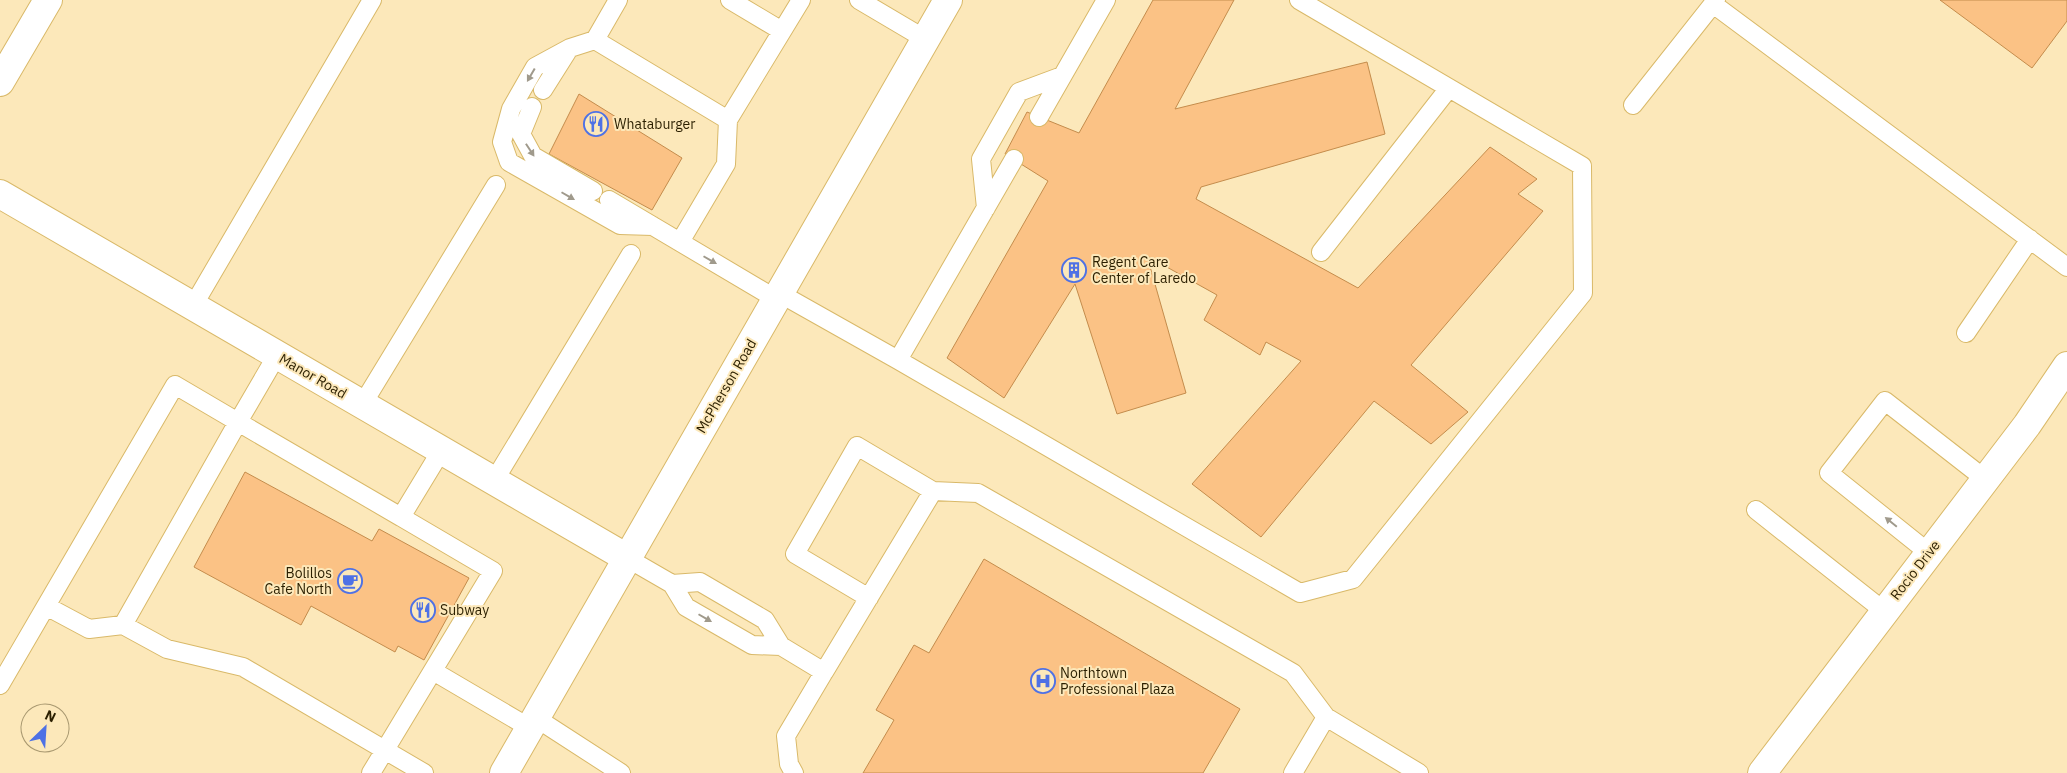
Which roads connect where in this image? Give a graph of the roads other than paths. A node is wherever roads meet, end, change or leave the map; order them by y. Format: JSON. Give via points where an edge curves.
{"nodes":[{"id":1,"x":48,"y":0,"type":"edge"},
{"id":2,"x":372,"y":0,"type":"edge"},
{"id":3,"x":618,"y":0,"type":"edge"},
{"id":4,"x":730,"y":0,"type":"edge"},
{"id":5,"x":801,"y":0,"type":"edge"},
{"id":6,"x":859,"y":0,"type":"edge"},
{"id":7,"x":948,"y":0,"type":"edge"},
{"id":8,"x":1106,"y":0,"type":"edge"},
{"id":9,"x":1299,"y":0,"type":"edge"},
{"id":10,"x":1714,"y":2,"type":"edge"},
{"id":11,"x":782,"y":31,"type":"junction"},
{"id":12,"x":926,"y":39,"type":"junction"},
{"id":13,"x":595,"y":40,"type":"junction"},
{"id":14,"x":570,"y":48,"type":"junction"},
{"id":15,"x":1062,"y":76,"type":"junction"},
{"id":16,"x":0,"y":82,"type":"edge"},
{"id":17,"x":1449,"y":88,"type":"junction"},
{"id":18,"x":542,"y":90,"type":"dead end"},
{"id":19,"x":1633,"y":105,"type":"dead end"},
{"id":20,"x":532,"y":107,"type":"dead end"},
{"id":21,"x":1039,"y":117,"type":"dead end"},
{"id":22,"x":728,"y":120,"type":"junction"},
{"id":23,"x":1014,"y":159,"type":"dead end"},
{"id":24,"x":496,"y":185,"type":"dead end"},
{"id":25,"x":593,"y":191,"type":"dead end"},
{"id":26,"x":0,"y":194,"type":"edge"},
{"id":27,"x":609,"y":200,"type":"dead end"},
{"id":28,"x":986,"y":208,"type":"junction"},
{"id":29,"x":653,"y":226,"type":"junction"},
{"id":30,"x":2030,"y":238,"type":"junction"},
{"id":31,"x":680,"y":242,"type":"junction"},
{"id":32,"x":1321,"y":252,"type":"dead end"},
{"id":33,"x":631,"y":254,"type":"dead end"},
{"id":34,"x":2067,"y":267,"type":"edge"},
{"id":35,"x":778,"y":296,"type":"junction"},
{"id":36,"x":193,"y":306,"type":"junction"},
{"id":37,"x":1966,"y":333,"type":"dead end"},
{"id":38,"x":277,"y":355,"type":"junction"},
{"id":39,"x":898,"y":360,"type":"junction"},
{"id":40,"x":2067,"y":366,"type":"edge"},
{"id":41,"x":362,"y":405,"type":"junction"},
{"id":42,"x":238,"y":422,"type":"junction"},
{"id":43,"x":441,"y":451,"type":"junction"},
{"id":44,"x":1985,"y":479,"type":"junction"},
{"id":45,"x":494,"y":481,"type":"junction"},
{"id":46,"x":933,"y":491,"type":"junction"},
{"id":47,"x":1756,"y":510,"type":"dead end"},
{"id":48,"x":401,"y":517,"type":"junction"},
{"id":49,"x":1929,"y":553,"type":"junction"},
{"id":50,"x":627,"y":558,"type":"junction"},
{"id":51,"x":672,"y":584,"type":"junction"},
{"id":52,"x":869,"y":598,"type":"junction"},
{"id":53,"x":46,"y":606,"type":"junction"},
{"id":54,"x":1884,"y":611,"type":"junction"},
{"id":55,"x":123,"y":624,"type":"junction"},
{"id":56,"x":781,"y":646,"type":"junction"},
{"id":57,"x":433,"y":671,"type":"junction"},
{"id":58,"x":824,"y":672,"type":"junction"},
{"id":59,"x":0,"y":685,"type":"edge"},
{"id":60,"x":1326,"y":717,"type":"junction"},
{"id":61,"x":533,"y":723,"type":"junction"},
{"id":62,"x":385,"y":750,"type":"junction"},
{"id":63,"x":371,"y":773,"type":"edge"},
{"id":64,"x":424,"y":773,"type":"edge"},
{"id":65,"x":504,"y":773,"type":"edge"},
{"id":66,"x":621,"y":773,"type":"edge"},
{"id":67,"x":794,"y":773,"type":"edge"},
{"id":68,"x":1293,"y":773,"type":"edge"},
{"id":69,"x":1419,"y":773,"type":"edge"},
{"id":70,"x":1762,"y":773,"type":"edge"}],
"edges":[{"from":1,"to":16,"type":"street"},
{"from":2,"to":36,"type":"lane"},
{"from":3,"to":13,"type":"lane"},
{"from":4,"to":11,"type":"lane"},
{"from":5,"to":11,"type":"lane"},
{"from":6,"to":12,"type":"lane"},
{"from":7,"to":12,"type":"street","name":"McPherson Road"},
{"from":8,"to":15,"type":"lane"},
{"from":9,"to":17,"type":"lane"},
{"from":10,"to":19,"type":"lane"},
{"from":10,"to":30,"type":"lane"},
{"from":11,"to":22,"type":"lane"},
{"from":12,"to":35,"type":"street","name":"McPherson Road"},
{"from":13,"to":14,"type":"lane"},
{"from":13,"to":22,"type":"lane"},
{"from":14,"to":18,"type":"lane"},
{"from":14,"to":29,"type":"lane","one_way":true,"via":[[535,67],[512,109],[502,142],[510,162],[620,225]]},
{"from":15,"to":21,"type":"lane"},
{"from":15,"to":28,"type":"lane","via":[[1019,92],[1014,100],[981,159]]},
{"from":17,"to":32,"type":"lane"},
{"from":17,"to":39,"type":"lane","via":[[1582,166],[1583,294],[1353,579],[1300,593]]},
{"from":20,"to":25,"type":"lane","one_way":true,"via":[[521,134],[533,156]]},
{"from":22,"to":31,"type":"lane","via":[[726,164]]},
{"from":23,"to":28,"type":"lane"},
{"from":24,"to":41,"type":"lane"},
{"from":26,"to":36,"type":"street","name":"Manor Road"},
{"from":27,"to":29,"type":"lane"},
{"from":28,"to":39,"type":"lane"},
{"from":29,"to":31,"type":"lane"},
{"from":30,"to":34,"type":"lane"},
{"from":30,"to":37,"type":"lane"},
{"from":31,"to":35,"type":"lane","one_way":true},
{"from":33,"to":45,"type":"lane"},
{"from":35,"to":39,"type":"lane"},
{"from":35,"to":50,"type":"street","name":"McPherson Road"},
{"from":36,"to":38,"type":"street","name":"Manor Road"},
{"from":38,"to":41,"type":"street","name":"Manor Road"},
{"from":38,"to":42,"type":"lane"},
{"from":40,"to":44,"type":"street","name":"Rocio Drive"},
{"from":41,"to":43,"type":"street","name":"Manor Road"},
{"from":42,"to":48,"type":"lane"},
{"from":42,"to":53,"type":"lane","via":[[175,384]]},
{"from":42,"to":55,"type":"lane"},
{"from":43,"to":45,"type":"street","name":"Manor Road"},
{"from":43,"to":48,"type":"lane"},
{"from":44,"to":49,"type":"street","name":"Rocio Drive"},
{"from":49,"to":44,"type":"lane","one_way":true,"via":[[1830,473],[1885,401]]},
{"from":45,"to":50,"type":"street","name":"Manor Road"},
{"from":46,"to":52,"type":"lane"},
{"from":46,"to":52,"type":"lane","via":[[857,446],[795,554]]},
{"from":46,"to":60,"type":"lane","via":[[978,493],[1293,673]]},
{"from":47,"to":54,"type":"lane"},
{"from":48,"to":57,"type":"lane","via":[[493,570]]},
{"from":49,"to":54,"type":"street","name":"Rocio Drive"},
{"from":50,"to":51,"type":"lane"},
{"from":50,"to":61,"type":"street","name":"McPherson Road"},
{"from":51,"to":56,"type":"lane","one_way":true,"via":[[686,607],[752,645]]},
{"from":51,"to":56,"type":"lane","via":[[700,582],[765,620]]},
{"from":52,"to":58,"type":"lane"},
{"from":53,"to":55,"type":"lane","via":[[90,629]]},
{"from":53,"to":59,"type":"lane"},
{"from":54,"to":70,"type":"street","name":"Rocio Drive"},
{"from":55,"to":62,"type":"lane","via":[[167,649],[243,667]]},
{"from":56,"to":58,"type":"lane"},
{"from":57,"to":61,"type":"lane"},
{"from":57,"to":62,"type":"lane"},
{"from":58,"to":67,"type":"lane","via":[[786,736]]},
{"from":60,"to":68,"type":"lane"},
{"from":60,"to":69,"type":"lane"},
{"from":61,"to":65,"type":"street","name":"McPherson Road"},
{"from":61,"to":66,"type":"lane"},
{"from":62,"to":63,"type":"lane"},
{"from":62,"to":64,"type":"lane"}]}
